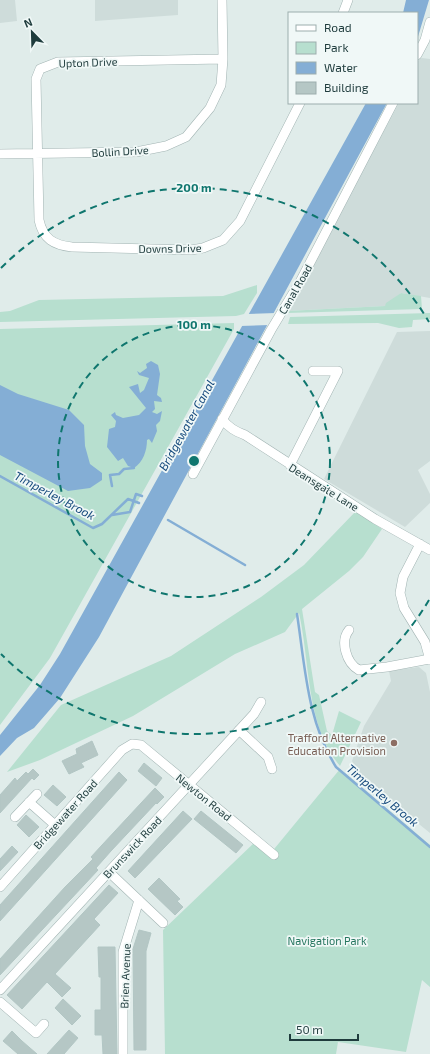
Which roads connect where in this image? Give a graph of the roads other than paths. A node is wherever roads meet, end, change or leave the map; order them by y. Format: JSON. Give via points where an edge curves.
{"nodes":[{"id":1,"x":222,"y":0,"type":"edge"},
{"id":2,"x":348,"y":0,"type":"edge"},
{"id":3,"x":343,"y":12,"type":"edge"},
{"id":4,"x":430,"y":22,"type":"edge"},
{"id":5,"x":418,"y":53,"type":"edge"},
{"id":6,"x":223,"y":59,"type":"junction"},
{"id":7,"x":299,"y":104,"type":"edge"},
{"id":8,"x":392,"y":104,"type":"edge"},
{"id":9,"x":37,"y":153,"type":"junction"},
{"id":10,"x":0,"y":154,"type":"edge"},
{"id":11,"x":313,"y":371,"type":"dead end"},
{"id":12,"x":222,"y":419,"type":"junction"},
{"id":13,"x":290,"y":465,"type":"junction"},
{"id":14,"x":193,"y":474,"type":"dead end"},
{"id":15,"x":420,"y":544,"type":"junction"},
{"id":16,"x":430,"y":550,"type":"edge"},
{"id":17,"x":349,"y":630,"type":"dead end"},
{"id":18,"x":430,"y":660,"type":"edge"},
{"id":19,"x":261,"y":702,"type":"dead end"},
{"id":20,"x":239,"y":730,"type":"junction"},
{"id":21,"x":132,"y":744,"type":"joint"},
{"id":22,"x":272,"y":769,"type":"dead end"},
{"id":23,"x":189,"y":785,"type":"junction"},
{"id":24,"x":37,"y":794,"type":"dead end"},
{"id":25,"x":30,"y":802,"type":"junction"},
{"id":26,"x":15,"y":817,"type":"dead end"},
{"id":27,"x":55,"y":825,"type":"junction"},
{"id":28,"x":274,"y":855,"type":"dead end"},
{"id":29,"x":109,"y":872,"type":"junction"},
{"id":30,"x":0,"y":886,"type":"edge"},
{"id":31,"x":139,"y":900,"type":"junction"},
{"id":32,"x":163,"y":923,"type":"dead end"},
{"id":33,"x":0,"y":990,"type":"edge"},
{"id":34,"x":0,"y":1002,"type":"edge"},
{"id":35,"x":44,"y":1024,"type":"dead end"},
{"id":36,"x":123,"y":1054,"type":"edge"}],
"edges":[{"from":1,"to":6,"type":"street","name":"Bollin Drive"},
{"from":2,"to":3,"type":"street"},
{"from":4,"to":5,"type":"street"},
{"from":6,"to":9,"type":"street","name":"Bollin Drive","via":[[217,95],[210,108],[182,140],[136,152]]},
{"from":6,"to":9,"type":"street","name":"Upton Drive","via":[[58,62],[44,66],[36,79]]},
{"from":7,"to":9,"type":"street","name":"Downs Drive","via":[[240,221],[223,240],[203,248],[191,250],[72,247],[58,245],[49,240],[44,235],[39,220]]},
{"from":8,"to":12,"type":"street","name":"Canal Road","via":[[301,280]]},
{"from":9,"to":10,"type":"street","name":"Bollin Drive"},
{"from":11,"to":13,"type":"street","via":[[338,371]]},
{"from":12,"to":13,"type":"street","name":"Deansgate Lane","via":[[231,428]]},
{"from":12,"to":14,"type":"street","name":"Canal Road"},
{"from":13,"to":15,"type":"street","name":"Deansgate Lane"},
{"from":15,"to":16,"type":"street","name":"Deansgate Lane"},
{"from":15,"to":18,"type":"street","via":[[403,577],[400,593],[404,608],[421,632]]},
{"from":17,"to":18,"type":"street","via":[[345,639],[347,657],[358,670]]},
{"from":19,"to":20,"type":"street","name":"Brunswick Road"},
{"from":20,"to":22,"type":"street","via":[[268,757]]},
{"from":20,"to":23,"type":"street","name":"Brunswick Road"},
{"from":21,"to":23,"type":"street","name":"Newton Road","via":[[141,745]]},
{"from":21,"to":27,"type":"street","name":"Bridgewater Road","via":[[122,750]]},
{"from":23,"to":28,"type":"street","name":"Newton Road"},
{"from":23,"to":29,"type":"street","name":"Brunswick Road"},
{"from":24,"to":25,"type":"street"},
{"from":25,"to":26,"type":"street"},
{"from":25,"to":27,"type":"street"},
{"from":27,"to":30,"type":"street","name":"Bridgewater Road"},
{"from":29,"to":31,"type":"street"},
{"from":29,"to":33,"type":"street","name":"Brunswick Road"},
{"from":31,"to":32,"type":"street"},
{"from":31,"to":36,"type":"street","name":"Brien Avenue","via":[[123,952]]},
{"from":34,"to":35,"type":"street","via":[[36,1033]]}]}
